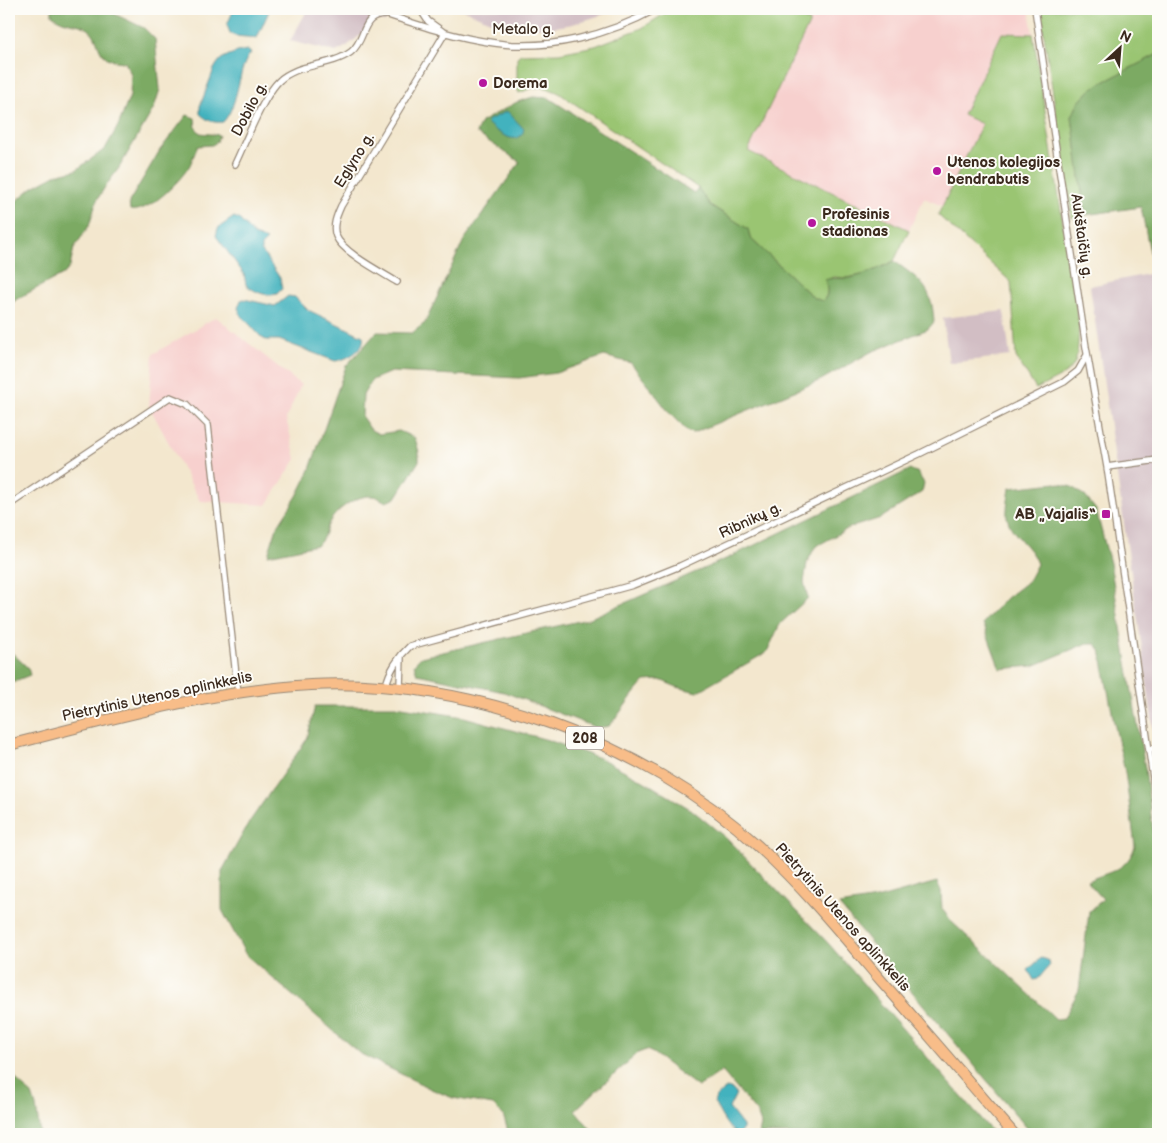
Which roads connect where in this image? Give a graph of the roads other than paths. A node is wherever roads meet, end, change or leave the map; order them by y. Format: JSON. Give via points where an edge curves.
{"nodes":[{"id":1,"x":420,"y":9,"type":"edge"},
{"id":2,"x":656,"y":9,"type":"edge"},
{"id":3,"x":1035,"y":9,"type":"edge"},
{"id":4,"x":445,"y":33,"type":"junction"},
{"id":5,"x":234,"y":164,"type":"dead end"},
{"id":6,"x":397,"y":282,"type":"dead end"},
{"id":7,"x":1087,"y":355,"type":"junction"},
{"id":8,"x":1158,"y":460,"type":"edge"},
{"id":9,"x":1107,"y":467,"type":"junction"},
{"id":10,"x":9,"y":505,"type":"edge"},
{"id":11,"x":401,"y":656,"type":"junction"},
{"id":12,"x":386,"y":686,"type":"junction"},
{"id":13,"x":400,"y":687,"type":"junction"},
{"id":14,"x":238,"y":693,"type":"junction"},
{"id":15,"x":9,"y":745,"type":"edge"},
{"id":16,"x":1158,"y":748,"type":"edge"},
{"id":17,"x":1149,"y":749,"type":"junction"},
{"id":18,"x":1158,"y":811,"type":"edge"},
{"id":19,"x":1014,"y":1134,"type":"edge"}],
"edges":[{"from":1,"to":4,"type":"street","via":[[428,21]]},
{"from":2,"to":4,"type":"street","name":"Metalo g.","via":[[617,27],[549,44],[508,45]]},
{"from":3,"to":7,"type":"street","name":"Aukštaičių g."},
{"from":4,"to":5,"type":"street","name":"Dobilo g.","via":[[388,15],[372,17],[349,53],[288,74],[273,87]]},
{"from":4,"to":6,"type":"street","name":"Eglyno g.","via":[[335,221],[335,234],[343,248]]},
{"from":7,"to":9,"type":"street","name":"Aukštaičių g."},
{"from":7,"to":11,"type":"street","name":"Ribnikų g.","via":[[1078,371],[1064,382],[680,566],[593,597],[418,642]]},
{"from":8,"to":9,"type":"street"},
{"from":9,"to":17,"type":"street","name":"Aukštaičių g."},
{"from":10,"to":14,"type":"street","via":[[170,397],[187,404],[208,425]]},
{"from":11,"to":12,"type":"street"},
{"from":11,"to":13,"type":"street"},
{"from":12,"to":13,"type":"highway","name":"Pietrytinis Utenos aplinkkelis","number":"208"},
{"from":12,"to":14,"type":"highway","name":"Pietrytinis Utenos aplinkkelis","number":"208","via":[[314,685]]},
{"from":13,"to":19,"type":"highway","name":"Pietrytinis Utenos aplinkkelis","number":"208","via":[[481,703],[567,730],[652,770],[714,809],[758,845],[816,905]]},
{"from":14,"to":15,"type":"highway","name":"Pietrytinis Utenos aplinkkelis","number":"208"},
{"from":16,"to":17,"type":"street"},
{"from":17,"to":18,"type":"street","name":"Aukštaičių g."}]}
